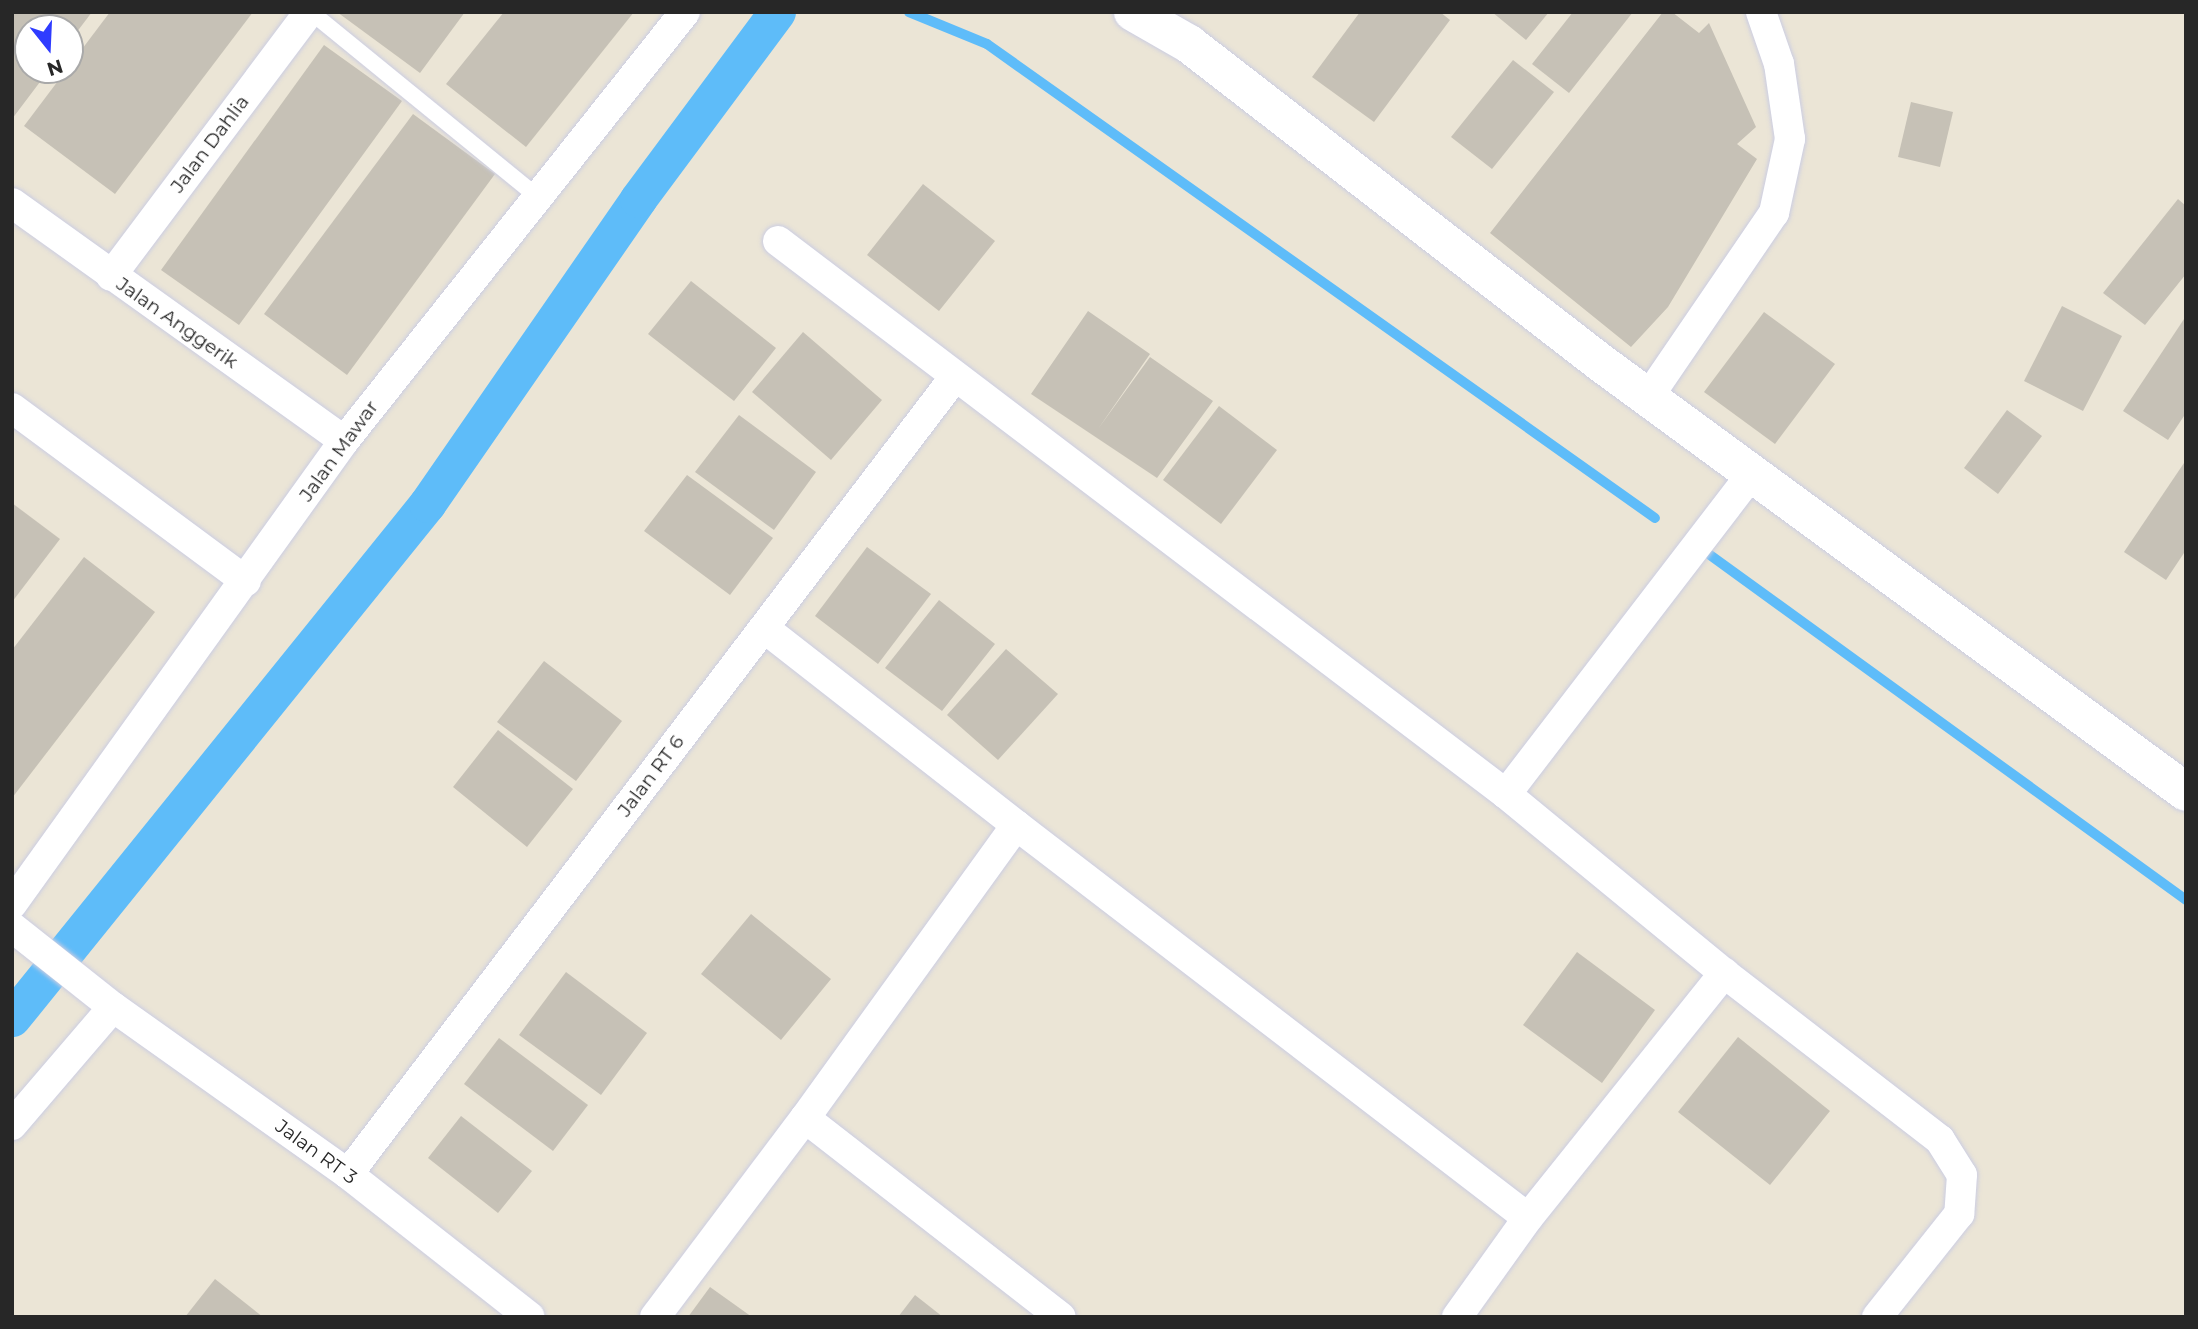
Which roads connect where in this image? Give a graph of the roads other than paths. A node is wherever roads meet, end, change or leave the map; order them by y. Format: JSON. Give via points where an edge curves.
{"nodes":[{"id":1,"x":310,"y":12,"type":"edge"},
{"id":2,"x":685,"y":12,"type":"edge"},
{"id":3,"x":1133,"y":12,"type":"edge"},
{"id":4,"x":1762,"y":12,"type":"edge"},
{"id":5,"x":538,"y":197,"type":"junction"},
{"id":6,"x":12,"y":203,"type":"edge"},
{"id":7,"x":778,"y":241,"type":"dead end"},
{"id":8,"x":111,"y":276,"type":"junction"},
{"id":9,"x":954,"y":377,"type":"junction"},
{"id":10,"x":1649,"y":396,"type":"junction"},
{"id":11,"x":12,"y":408,"type":"edge"},
{"id":12,"x":344,"y":441,"type":"junction"},
{"id":13,"x":1752,"y":473,"type":"junction"},
{"id":14,"x":246,"y":581,"type":"junction"},
{"id":15,"x":764,"y":628,"type":"junction"},
{"id":16,"x":2186,"y":792,"type":"edge"},
{"id":17,"x":1506,"y":794,"type":"junction"},
{"id":18,"x":1016,"y":825,"type":"junction"},
{"id":19,"x":12,"y":904,"type":"edge"},
{"id":20,"x":12,"y":927,"type":"edge"},
{"id":21,"x":1724,"y":973,"type":"junction"},
{"id":22,"x":105,"y":1000,"type":"junction"},
{"id":23,"x":805,"y":1118,"type":"junction"},
{"id":24,"x":12,"y":1125,"type":"edge"},
{"id":25,"x":348,"y":1174,"type":"junction"},
{"id":26,"x":1528,"y":1218,"type":"junction"},
{"id":27,"x":530,"y":1317,"type":"edge"},
{"id":28,"x":654,"y":1317,"type":"edge"},
{"id":29,"x":1061,"y":1317,"type":"edge"},
{"id":30,"x":1457,"y":1317,"type":"edge"},
{"id":31,"x":1877,"y":1317,"type":"edge"}],
"edges":[{"from":1,"to":5,"type":"lane"},
{"from":1,"to":8,"type":"street","name":"Jalan Dahlia"},
{"from":2,"to":5,"type":"street","name":"Jalan Mawar"},
{"from":3,"to":10,"type":"street","via":[[1189,44]]},
{"from":4,"to":10,"type":"street","via":[[1779,64],[1790,139],[1774,213]]},
{"from":5,"to":12,"type":"street","name":"Jalan Mawar"},
{"from":6,"to":8,"type":"street","name":"Jalan Anggerik"},
{"from":7,"to":9,"type":"street"},
{"from":8,"to":12,"type":"street","name":"Jalan Anggerik"},
{"from":9,"to":15,"type":"street","name":"Jalan RT 6"},
{"from":9,"to":17,"type":"street"},
{"from":10,"to":13,"type":"street"},
{"from":11,"to":14,"type":"street"},
{"from":12,"to":14,"type":"street","name":"Jalan Mawar"},
{"from":13,"to":16,"type":"street"},
{"from":13,"to":17,"type":"street"},
{"from":14,"to":19,"type":"street","name":"Jalan Mawar"},
{"from":15,"to":18,"type":"street"},
{"from":15,"to":25,"type":"street","name":"Jalan RT 6"},
{"from":17,"to":21,"type":"street"},
{"from":18,"to":23,"type":"street"},
{"from":18,"to":26,"type":"street"},
{"from":20,"to":22,"type":"street","name":"Jalan RT 3"},
{"from":21,"to":26,"type":"street"},
{"from":21,"to":31,"type":"street","via":[[1940,1140],[1962,1175],[1959,1214]]},
{"from":22,"to":24,"type":"street"},
{"from":22,"to":25,"type":"street","name":"Jalan RT 3"},
{"from":23,"to":28,"type":"street"},
{"from":23,"to":29,"type":"street"},
{"from":25,"to":27,"type":"street","name":"Jalan RT 3"},
{"from":26,"to":30,"type":"street"}]}
